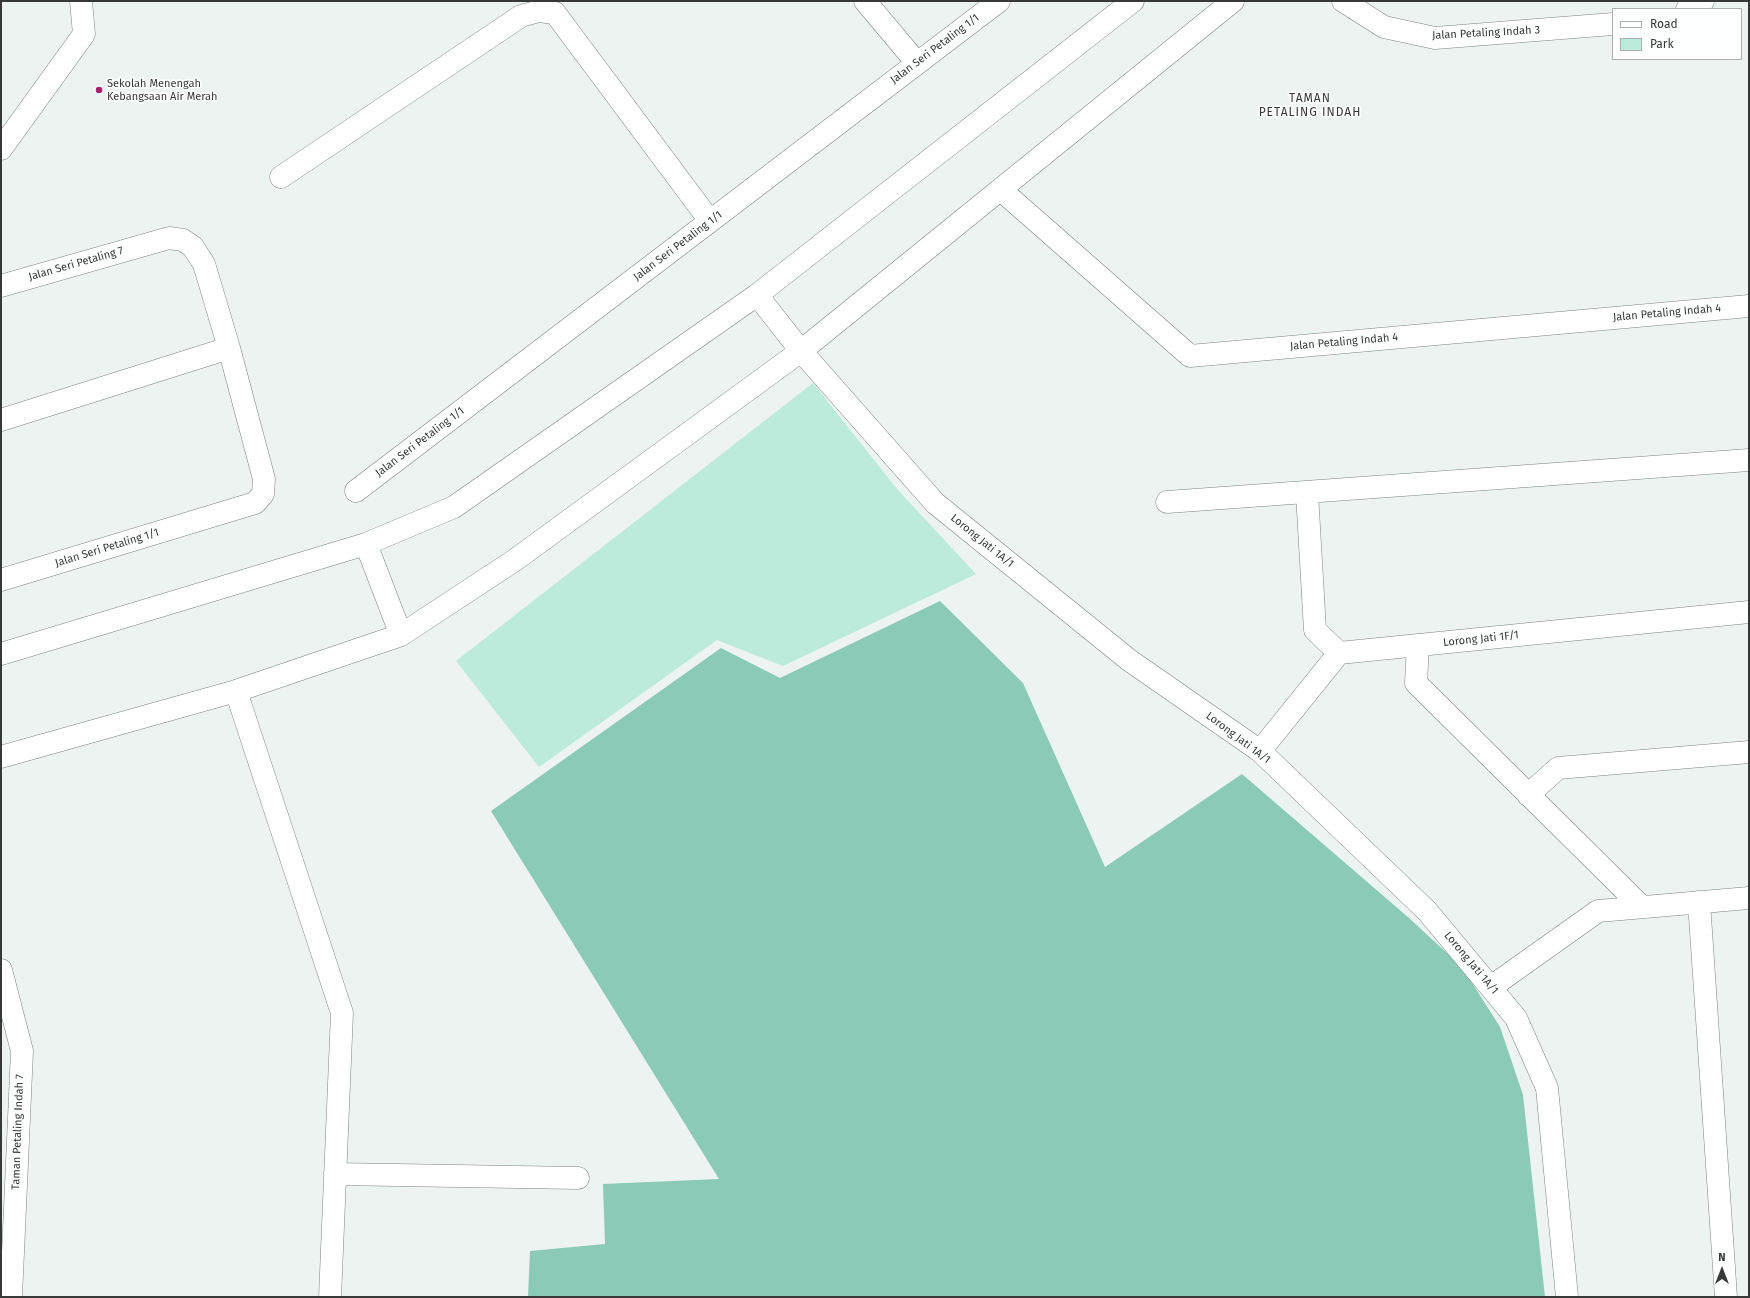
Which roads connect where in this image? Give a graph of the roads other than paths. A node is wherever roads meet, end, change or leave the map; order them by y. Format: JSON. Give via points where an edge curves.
{"nodes":[{"id":1,"x":81,"y":1,"type":"edge"},
{"id":2,"x":865,"y":1,"type":"edge"},
{"id":3,"x":999,"y":1,"type":"edge"},
{"id":4,"x":1133,"y":1,"type":"edge"},
{"id":5,"x":1233,"y":1,"type":"edge"},
{"id":6,"x":1343,"y":1,"type":"edge"},
{"id":7,"x":1703,"y":1,"type":"edge"},
{"id":8,"x":1689,"y":8,"type":"edge"},
{"id":9,"x":1612,"y":24,"type":"edge"},
{"id":10,"x":917,"y":63,"type":"junction"},
{"id":11,"x":1,"y":149,"type":"edge"},
{"id":12,"x":281,"y":177,"type":"dead end"},
{"id":13,"x":1001,"y":190,"type":"junction"},
{"id":14,"x":710,"y":221,"type":"junction"},
{"id":15,"x":151,"y":243,"type":"joint"},
{"id":16,"x":1,"y":286,"type":"edge"},
{"id":17,"x":757,"y":295,"type":"junction"},
{"id":18,"x":1749,"y":306,"type":"edge"},
{"id":19,"x":229,"y":348,"type":"junction"},
{"id":20,"x":801,"y":352,"type":"junction"},
{"id":21,"x":1,"y":420,"type":"edge"},
{"id":22,"x":1749,"y":460,"type":"edge"},
{"id":23,"x":356,"y":491,"type":"dead end"},
{"id":24,"x":1307,"y":493,"type":"junction"},
{"id":25,"x":1167,"y":502,"type":"dead end"},
{"id":26,"x":366,"y":544,"type":"junction"},
{"id":27,"x":1,"y":580,"type":"edge"},
{"id":28,"x":1749,"y":612,"type":"edge"},
{"id":29,"x":401,"y":635,"type":"junction"},
{"id":30,"x":1418,"y":645,"type":"junction"},
{"id":31,"x":1339,"y":653,"type":"junction"},
{"id":32,"x":1,"y":654,"type":"edge"},
{"id":33,"x":236,"y":691,"type":"junction"},
{"id":34,"x":1260,"y":751,"type":"junction"},
{"id":35,"x":1749,"y":752,"type":"edge"},
{"id":36,"x":1,"y":757,"type":"edge"},
{"id":37,"x":1528,"y":795,"type":"junction"},
{"id":38,"x":1749,"y":898,"type":"edge"},
{"id":39,"x":1699,"y":902,"type":"junction"},
{"id":40,"x":1642,"y":907,"type":"junction"},
{"id":41,"x":1,"y":970,"type":"edge"},
{"id":42,"x":1491,"y":987,"type":"junction"},
{"id":43,"x":334,"y":1174,"type":"junction"},
{"id":44,"x":578,"y":1178,"type":"dead end"},
{"id":45,"x":11,"y":1297,"type":"edge"},
{"id":46,"x":330,"y":1297,"type":"edge"},
{"id":47,"x":1567,"y":1297,"type":"edge"},
{"id":48,"x":1726,"y":1297,"type":"edge"}],
"edges":[{"from":1,"to":11,"type":"street","via":[[84,34]]},
{"from":2,"to":10,"type":"street"},
{"from":3,"to":10,"type":"street","name":"Jalan Seri Petaling 1/1"},
{"from":4,"to":17,"type":"street"},
{"from":5,"to":13,"type":"street"},
{"from":6,"to":9,"type":"street","name":"Jalan Petaling Indah 3","via":[[1384,27],[1434,38]]},
{"from":7,"to":8,"type":"street"},
{"from":10,"to":14,"type":"street","name":"Jalan Seri Petaling 1/1"},
{"from":12,"to":14,"type":"street","via":[[521,16],[539,12],[555,13]]},
{"from":13,"to":18,"type":"street","name":"Jalan Petaling Indah 4","via":[[1190,356]]},
{"from":13,"to":20,"type":"street"},
{"from":14,"to":23,"type":"street","name":"Jalan Seri Petaling 1/1"},
{"from":15,"to":16,"type":"street","name":"Jalan Seri Petaling 7"},
{"from":15,"to":19,"type":"street","name":"Jalan Seri Petaling 1/1","via":[[169,238],[183,240],[193,246],[204,264]]},
{"from":17,"to":20,"type":"street","name":"Lorong Jati 1A/1"},
{"from":17,"to":26,"type":"street","via":[[454,507]]},
{"from":19,"to":21,"type":"street"},
{"from":19,"to":27,"type":"street","name":"Jalan Seri Petaling 1/1","via":[[264,479],[263,494],[255,503]]},
{"from":20,"to":29,"type":"street","via":[[515,560]]},
{"from":20,"to":34,"type":"street","name":"Lorong Jati 1A/1","via":[[936,503],[1129,660]]},
{"from":22,"to":24,"type":"street"},
{"from":24,"to":25,"type":"street"},
{"from":24,"to":31,"type":"street","via":[[1315,630]]},
{"from":26,"to":29,"type":"street"},
{"from":26,"to":32,"type":"street"},
{"from":28,"to":30,"type":"street","name":"Lorong Jati 1F/1"},
{"from":29,"to":33,"type":"street"},
{"from":30,"to":31,"type":"street","name":"Lorong Jati 1F/1"},
{"from":30,"to":37,"type":"street","via":[[1416,683]]},
{"from":31,"to":34,"type":"street"},
{"from":33,"to":36,"type":"street"},
{"from":33,"to":43,"type":"street","via":[[342,1013]]},
{"from":34,"to":42,"type":"street","name":"Lorong Jati 1A/1","via":[[1427,911]]},
{"from":35,"to":37,"type":"street","via":[[1558,768]]},
{"from":37,"to":40,"type":"street"},
{"from":38,"to":39,"type":"street"},
{"from":39,"to":40,"type":"street"},
{"from":39,"to":48,"type":"street"},
{"from":40,"to":42,"type":"street","via":[[1598,911]]},
{"from":41,"to":45,"type":"street","name":"Taman Petaling Indah 7","via":[[22,1051]]},
{"from":42,"to":47,"type":"street","name":"Lorong Jati 1A/1","via":[[1516,1018],[1547,1088]]},
{"from":43,"to":44,"type":"street"},
{"from":43,"to":46,"type":"street"}]}
